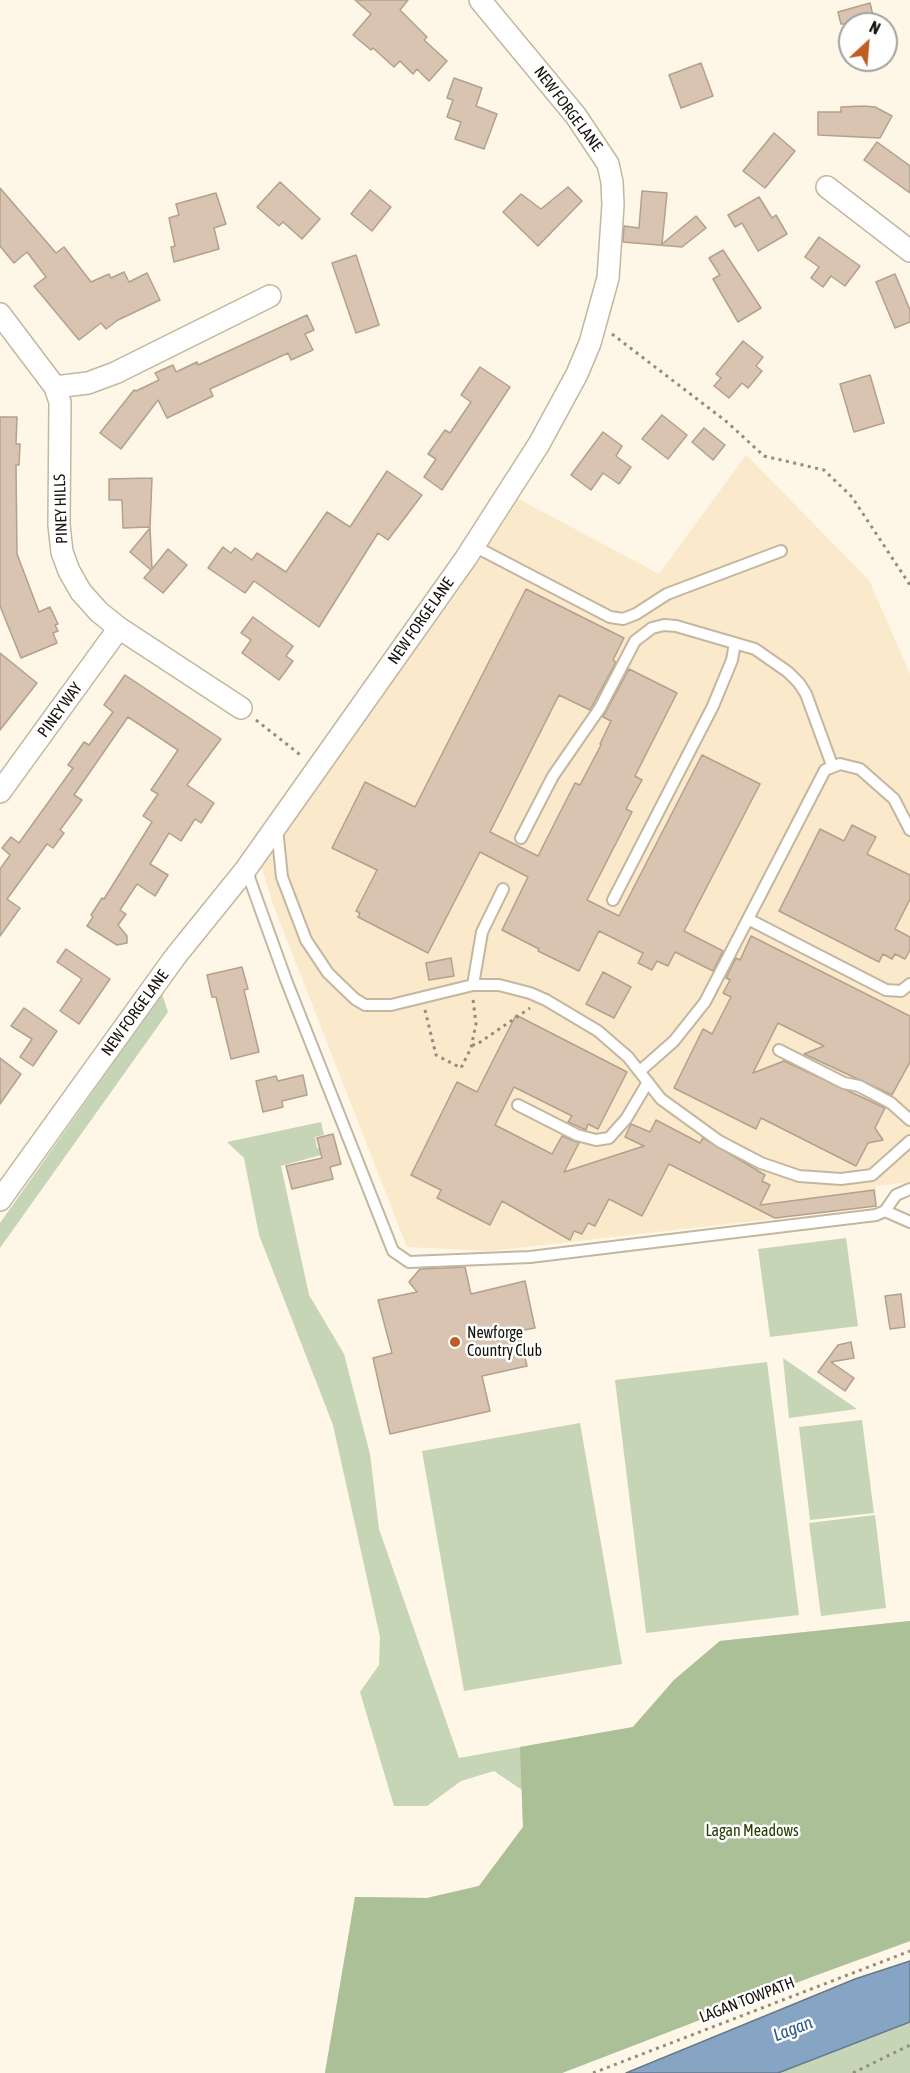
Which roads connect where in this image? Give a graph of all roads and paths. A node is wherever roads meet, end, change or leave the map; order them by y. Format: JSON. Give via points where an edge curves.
{"nodes":[{"id":1,"x":480,"y":0,"type":"edge"},
{"id":2,"x":827,"y":187,"type":"dead end"},
{"id":3,"x":910,"y":251,"type":"edge"},
{"id":4,"x":270,"y":296,"type":"dead end"},
{"id":5,"x":0,"y":314,"type":"edge"},
{"id":6,"x":597,"y":322,"type":"junction"},
{"id":7,"x":55,"y":387,"type":"junction"},
{"id":8,"x":474,"y":546,"type":"junction"},
{"id":9,"x":781,"y":551,"type":"dead end"},
{"id":10,"x":910,"y":585,"type":"edge"},
{"id":11,"x":119,"y":628,"type":"junction"},
{"id":12,"x":735,"y":643,"type":"junction"},
{"id":13,"x":241,"y":708,"type":"joint"},
{"id":14,"x":832,"y":765,"type":"junction"},
{"id":15,"x":318,"y":770,"type":"junction"},
{"id":16,"x":0,"y":792,"type":"edge"},
{"id":17,"x":278,"y":826,"type":"junction"},
{"id":18,"x":910,"y":830,"type":"edge"},
{"id":19,"x":521,"y":838,"type":"dead end"},
{"id":20,"x":246,"y":869,"type":"junction"},
{"id":21,"x":503,"y":889,"type":"dead end"},
{"id":22,"x":613,"y":900,"type":"dead end"},
{"id":23,"x":748,"y":920,"type":"junction"},
{"id":24,"x":910,"y":984,"type":"edge"},
{"id":25,"x":473,"y":985,"type":"junction"},
{"id":26,"x":534,"y":1005,"type":"dead end"},
{"id":27,"x":424,"y":1008,"type":"dead end"},
{"id":28,"x":472,"y":1045,"type":"junction"},
{"id":29,"x":779,"y":1050,"type":"dead end"},
{"id":30,"x":640,"y":1071,"type":"junction"},
{"id":31,"x":648,"y":1082,"type":"junction"},
{"id":32,"x":518,"y":1105,"type":"dead end"},
{"id":33,"x":910,"y":1120,"type":"edge"},
{"id":34,"x":910,"y":1141,"type":"edge"},
{"id":35,"x":910,"y":1189,"type":"edge"},
{"id":36,"x":0,"y":1200,"type":"edge"},
{"id":37,"x":885,"y":1211,"type":"junction"},
{"id":38,"x":910,"y":1222,"type":"edge"},
{"id":39,"x":910,"y":1951,"type":"edge"},
{"id":40,"x":910,"y":2045,"type":"edge"},
{"id":41,"x":592,"y":2073,"type":"edge"},
{"id":42,"x":853,"y":2073,"type":"edge"}],
"edges":[{"from":1,"to":6,"type":"street","name":"NEW FORGE LANE","via":[[576,116],[608,164],[612,182],[611,241],[608,278]]},
{"from":2,"to":3,"type":"street"},
{"from":4,"to":7,"type":"street","via":[[115,373],[88,383]]},
{"from":5,"to":7,"type":"street","name":"PINEY HILLS"},
{"from":6,"to":8,"type":"street","name":"NEW FORGE LANE","via":[[566,394]]},
{"from":6,"to":10,"type":"path","via":[[727,422],[764,456],[824,470],[852,497]]},
{"from":7,"to":11,"type":"street","name":"PINEY HILLS","via":[[61,423],[58,486],[62,552],[81,592]]},
{"from":8,"to":9,"type":"lane","via":[[610,617],[624,619],[667,594]]},
{"from":8,"to":15,"type":"street","name":"NEW FORGE LANE"},
{"from":11,"to":13,"type":"street","name":"PINEY HILLS"},
{"from":11,"to":16,"type":"street","name":"PINEY WAY"},
{"from":12,"to":14,"type":"lane","via":[[768,656],[800,682]]},
{"from":12,"to":19,"type":"lane","via":[[664,625],[652,628],[635,641],[600,708],[553,776]]},
{"from":12,"to":22,"type":"lane","via":[[713,706]]},
{"from":13,"to":15,"type":"path"},
{"from":14,"to":18,"type":"lane","via":[[850,765],[870,777],[894,800]]},
{"from":14,"to":23,"type":"lane","via":[[819,781]]},
{"from":15,"to":17,"type":"street","name":"NEW FORGE LANE"},
{"from":17,"to":20,"type":"street","name":"NEW FORGE LANE"},
{"from":17,"to":25,"type":"lane","via":[[282,878],[299,926],[316,957],[355,999],[376,1007]]},
{"from":20,"to":36,"type":"street","name":"NEW FORGE LANE","via":[[175,957]]},
{"from":20,"to":37,"type":"lane","via":[[286,980],[399,1258],[408,1262],[530,1257]]},
{"from":21,"to":25,"type":"lane","via":[[482,932]]},
{"from":23,"to":24,"type":"lane","via":[[886,990],[900,991]]},
{"from":23,"to":30,"type":"lane","via":[[697,1015],[675,1041]]},
{"from":25,"to":28,"type":"path","via":[[476,1024]]},
{"from":25,"to":30,"type":"lane","via":[[513,988],[546,1000],[598,1031]]},
{"from":26,"to":28,"type":"path"},
{"from":27,"to":28,"type":"path","via":[[436,1055],[461,1068]]},
{"from":29,"to":33,"type":"lane","via":[[891,1103]]},
{"from":30,"to":31,"type":"lane"},
{"from":31,"to":32,"type":"lane","via":[[626,1119],[609,1138],[577,1136]]},
{"from":31,"to":34,"type":"lane","via":[[673,1110],[718,1141],[799,1176],[841,1179],[872,1175]]},
{"from":35,"to":37,"type":"lane","via":[[896,1195]]},
{"from":37,"to":38,"type":"lane"},
{"from":39,"to":41,"type":"path","name":"LAGAN TOWPATH"},
{"from":40,"to":42,"type":"path"}]}
